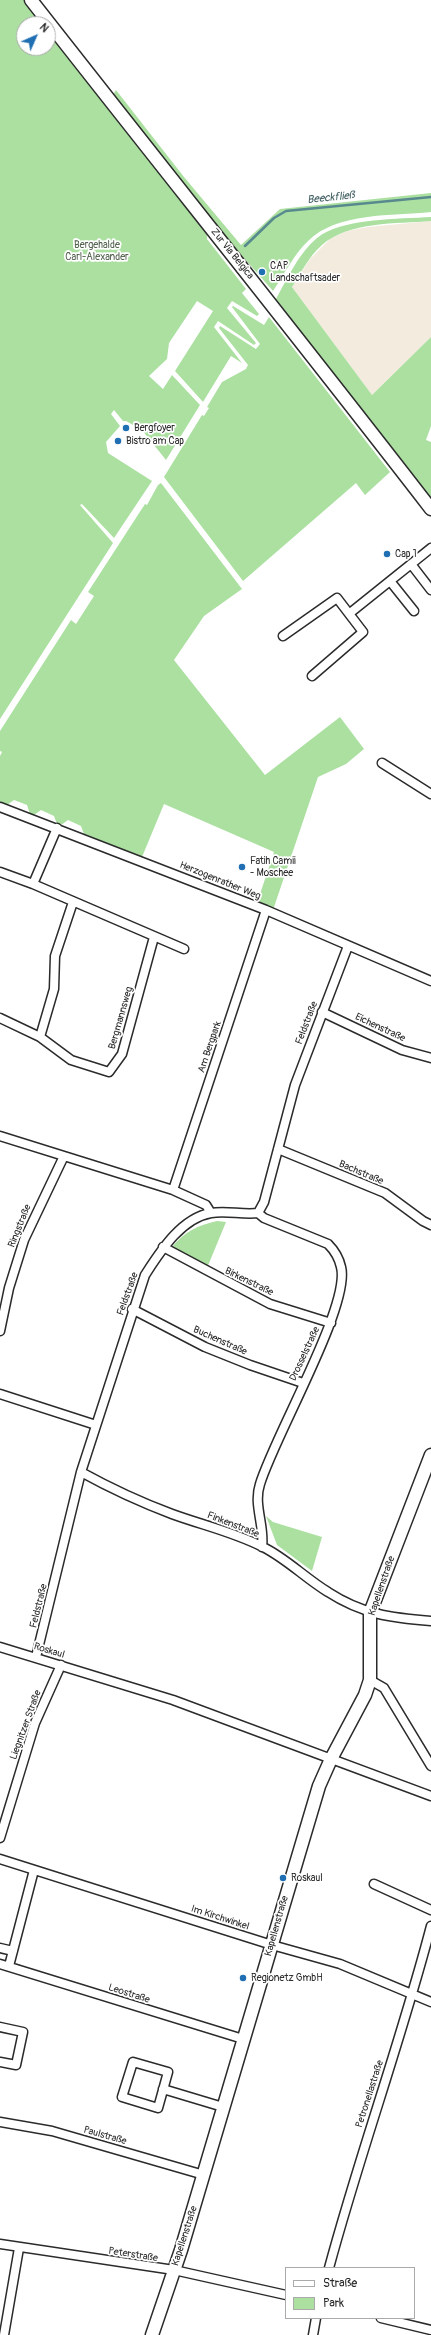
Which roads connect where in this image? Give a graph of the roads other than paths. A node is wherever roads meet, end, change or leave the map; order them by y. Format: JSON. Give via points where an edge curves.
{"nodes":[{"id":1,"x":31,"y":0,"type":"edge"},
{"id":2,"x":431,"y":509,"type":"edge"},
{"id":3,"x":431,"y":548,"type":"edge"},
{"id":4,"x":411,"y":564,"type":"junction"},
{"id":5,"x":390,"y":581,"type":"junction"},
{"id":6,"x":431,"y":590,"type":"edge"},
{"id":7,"x":414,"y":611,"type":"dead end"},
{"id":8,"x":350,"y":613,"type":"junction"},
{"id":9,"x":283,"y":636,"type":"dead end"},
{"id":10,"x":312,"y":676,"type":"dead end"},
{"id":11,"x":382,"y":763,"type":"dead end"},
{"id":12,"x":431,"y":794,"type":"edge"},
{"id":13,"x":0,"y":807,"type":"edge"},
{"id":14,"x":57,"y":828,"type":"junction"},
{"id":15,"x":0,"y":872,"type":"edge"},
{"id":16,"x":33,"y":884,"type":"junction"},
{"id":17,"x":73,"y":902,"type":"junction"},
{"id":18,"x":266,"y":910,"type":"junction"},
{"id":19,"x":154,"y":937,"type":"junction"},
{"id":20,"x":348,"y":946,"type":"junction"},
{"id":21,"x":184,"y":949,"type":"dead end"},
{"id":22,"x":431,"y":981,"type":"edge"},
{"id":23,"x":322,"y":1012,"type":"junction"},
{"id":24,"x":0,"y":1018,"type":"edge"},
{"id":25,"x":40,"y":1036,"type":"junction"},
{"id":26,"x":431,"y":1058,"type":"edge"},
{"id":27,"x":0,"y":1136,"type":"edge"},
{"id":28,"x":278,"y":1149,"type":"junction"},
{"id":29,"x":64,"y":1156,"type":"junction"},
{"id":30,"x":173,"y":1190,"type":"junction"},
{"id":31,"x":211,"y":1213,"type":"junction"},
{"id":32,"x":258,"y":1213,"type":"junction"},
{"id":33,"x":431,"y":1225,"type":"edge"},
{"id":34,"x":163,"y":1247,"type":"junction"},
{"id":35,"x":132,"y":1310,"type":"junction"},
{"id":36,"x":330,"y":1323,"type":"junction"},
{"id":37,"x":0,"y":1331,"type":"edge"},
{"id":38,"x":303,"y":1382,"type":"junction"},
{"id":39,"x":0,"y":1394,"type":"edge"},
{"id":40,"x":96,"y":1425,"type":"junction"},
{"id":41,"x":431,"y":1455,"type":"edge"},
{"id":42,"x":81,"y":1472,"type":"junction"},
{"id":43,"x":262,"y":1546,"type":"junction"},
{"id":44,"x":370,"y":1613,"type":"junction"},
{"id":45,"x":431,"y":1622,"type":"edge"},
{"id":46,"x":0,"y":1647,"type":"edge"},
{"id":47,"x":36,"y":1657,"type":"junction"},
{"id":48,"x":61,"y":1665,"type":"junction"},
{"id":49,"x":370,"y":1680,"type":"junction"},
{"id":50,"x":331,"y":1759,"type":"junction"},
{"id":51,"x":431,"y":1766,"type":"edge"},
{"id":52,"x":431,"y":1796,"type":"edge"},
{"id":53,"x":0,"y":1838,"type":"edge"},
{"id":54,"x":0,"y":1859,"type":"edge"},
{"id":55,"x":34,"y":1870,"type":"junction"},
{"id":56,"x":374,"y":1884,"type":"dead end"},
{"id":57,"x":431,"y":1910,"type":"edge"},
{"id":58,"x":431,"y":1926,"type":"edge"},
{"id":59,"x":272,"y":1945,"type":"junction"},
{"id":60,"x":0,"y":1948,"type":"edge"},
{"id":61,"x":13,"y":1951,"type":"junction"},
{"id":62,"x":0,"y":1964,"type":"edge"},
{"id":63,"x":9,"y":1966,"type":"junction"},
{"id":64,"x":413,"y":1993,"type":"junction"},
{"id":65,"x":431,"y":2002,"type":"edge"},
{"id":66,"x":0,"y":2027,"type":"edge"},
{"id":67,"x":243,"y":2039,"type":"junction"},
{"id":68,"x":0,"y":2062,"type":"edge"},
{"id":69,"x":163,"y":2089,"type":"junction"},
{"id":70,"x":223,"y":2107,"type":"junction"},
{"id":71,"x":0,"y":2122,"type":"edge"},
{"id":72,"x":204,"y":2175,"type":"junction"},
{"id":73,"x":0,"y":2244,"type":"edge"},
{"id":74,"x":19,"y":2248,"type":"junction"},
{"id":75,"x":329,"y":2267,"type":"edge"},
{"id":76,"x":174,"y":2270,"type":"junction"},
{"id":77,"x":285,"y":2296,"type":"edge"},
{"id":78,"x":316,"y":2319,"type":"edge"},
{"id":79,"x":385,"y":2319,"type":"edge"},
{"id":80,"x":431,"y":2330,"type":"edge"},
{"id":81,"x":4,"y":2335,"type":"edge"},
{"id":82,"x":152,"y":2335,"type":"edge"},
{"id":83,"x":312,"y":2335,"type":"edge"}],
"edges":[{"from":1,"to":2,"type":"street","name":"Zur Via Belgica"},
{"from":3,"to":4,"type":"street"},
{"from":4,"to":5,"type":"street"},
{"from":4,"to":6,"type":"street"},
{"from":5,"to":7,"type":"street"},
{"from":5,"to":8,"type":"street"},
{"from":8,"to":9,"type":"street","via":[[337,598]]},
{"from":8,"to":10,"type":"street","via":[[363,632]]},
{"from":11,"to":12,"type":"street"},
{"from":13,"to":14,"type":"street","name":"Herzogenrather Weg"},
{"from":14,"to":16,"type":"street"},
{"from":14,"to":18,"type":"street","name":"Herzogenrather Weg"},
{"from":15,"to":16,"type":"street"},
{"from":16,"to":17,"type":"street"},
{"from":17,"to":19,"type":"street"},
{"from":17,"to":25,"type":"street","via":[[55,956],[54,989]]},
{"from":18,"to":20,"type":"street","name":"Herzogenrather Weg"},
{"from":18,"to":30,"type":"street","name":"Am Bergpark"},
{"from":19,"to":21,"type":"street"},
{"from":19,"to":25,"type":"street","name":"Bergmannsweg","via":[[122,1054],[109,1072],[71,1060]]},
{"from":20,"to":22,"type":"street","name":"Herzogenrather Weg"},
{"from":20,"to":23,"type":"street","name":"Feldstraße"},
{"from":23,"to":26,"type":"street","name":"Eichenstraße","via":[[402,1050]]},
{"from":23,"to":28,"type":"street","name":"Feldstraße","via":[[295,1084]]},
{"from":24,"to":25,"type":"street","name":"Bergmannsweg"},
{"from":27,"to":29,"type":"street"},
{"from":28,"to":32,"type":"street","name":"Feldstraße","via":[[264,1202]]},
{"from":28,"to":33,"type":"street","name":"Bachstraße","via":[[385,1193]]},
{"from":29,"to":30,"type":"street"},
{"from":29,"to":37,"type":"street","name":"Ringstraße","via":[[24,1240],[9,1288]]},
{"from":30,"to":31,"type":"street","via":[[206,1205]]},
{"from":31,"to":32,"type":"street","name":"Feldstraße"},
{"from":31,"to":34,"type":"street","name":"Feldstraße","via":[[190,1221]]},
{"from":32,"to":36,"type":"street","name":"Drosselstraße","via":[[264,1218],[328,1244],[334,1251],[342,1268],[338,1299]]},
{"from":34,"to":35,"type":"street","name":"Feldstraße","via":[[145,1275]]},
{"from":34,"to":36,"type":"street","name":"Birkenstraße","via":[[270,1304]]},
{"from":35,"to":38,"type":"street","name":"Buchenstraße","via":[[205,1347],[250,1366]]},
{"from":35,"to":40,"type":"street","name":"Feldstraße"},
{"from":36,"to":38,"type":"street","name":"Drosselstraße"},
{"from":38,"to":43,"type":"street","name":"Drosselstraße","via":[[259,1486],[258,1509],[264,1538]]},
{"from":39,"to":40,"type":"street"},
{"from":40,"to":42,"type":"street","name":"Feldstraße"},
{"from":41,"to":44,"type":"street","name":"Kapellenstraße"},
{"from":42,"to":43,"type":"street","name":"Finkenstraße","via":[[136,1500]]},
{"from":42,"to":47,"type":"street","name":"Feldstraße"},
{"from":43,"to":44,"type":"street","name":"Finkenstraße","via":[[328,1592]]},
{"from":44,"to":45,"type":"street","name":"Finkenstraße"},
{"from":44,"to":49,"type":"street","name":"Kapellenstraße"},
{"from":46,"to":47,"type":"street","name":"Roskaul"},
{"from":47,"to":48,"type":"street","name":"Roskaul"},
{"from":48,"to":50,"type":"street","name":"Roskaul","via":[[173,1700]]},
{"from":48,"to":53,"type":"street","name":"Liegnitzer Straße","via":[[35,1723]]},
{"from":49,"to":50,"type":"street","name":"Kapellenstraße","via":[[359,1709]]},
{"from":49,"to":51,"type":"street","via":[[384,1688]]},
{"from":50,"to":52,"type":"street","name":"Roskaul"},
{"from":50,"to":59,"type":"street","name":"Kapellenstraße","via":[[319,1786]]},
{"from":54,"to":55,"type":"street","name":"Im Kirchwinkel"},
{"from":55,"to":59,"type":"street","name":"Im Kirchwinkel"},
{"from":55,"to":61,"type":"street"},
{"from":56,"to":57,"type":"street"},
{"from":58,"to":64,"type":"street","name":"Petronellastraße"},
{"from":59,"to":64,"type":"street","name":"Im Kirchwinkel","via":[[340,1964]]},
{"from":59,"to":67,"type":"street","name":"Kapellenstraße"},
{"from":60,"to":61,"type":"street"},
{"from":61,"to":63,"type":"street"},
{"from":62,"to":63,"type":"street","name":"Leostraße"},
{"from":63,"to":67,"type":"street","name":"Leostraße"},
{"from":64,"to":65,"type":"street","name":"Im Kirchwinkel"},
{"from":64,"to":75,"type":"street","name":"Petronellastraße","via":[[354,2177]]},
{"from":66,"to":68,"type":"street","via":[[23,2032],[16,2065]]},
{"from":67,"to":70,"type":"street","name":"Kapellenstraße"},
{"from":69,"to":69,"type":"street","via":[[158,2108],[122,2097],[132,2062],[168,2072]]},
{"from":69,"to":70,"type":"street"},
{"from":70,"to":72,"type":"street","name":"Kapellenstraße"},
{"from":71,"to":72,"type":"street","name":"Paulstraße","via":[[52,2131]]},
{"from":72,"to":76,"type":"street","name":"Kapellenstraße"},
{"from":73,"to":74,"type":"street","name":"Peterstraße"},
{"from":74,"to":76,"type":"street","name":"Peterstraße"},
{"from":74,"to":81,"type":"street"},
{"from":76,"to":77,"type":"street","name":"Peterstraße"},
{"from":76,"to":82,"type":"street","name":"Kapellenstraße"},
{"from":78,"to":83,"type":"street"},
{"from":79,"to":80,"type":"street"}]}
